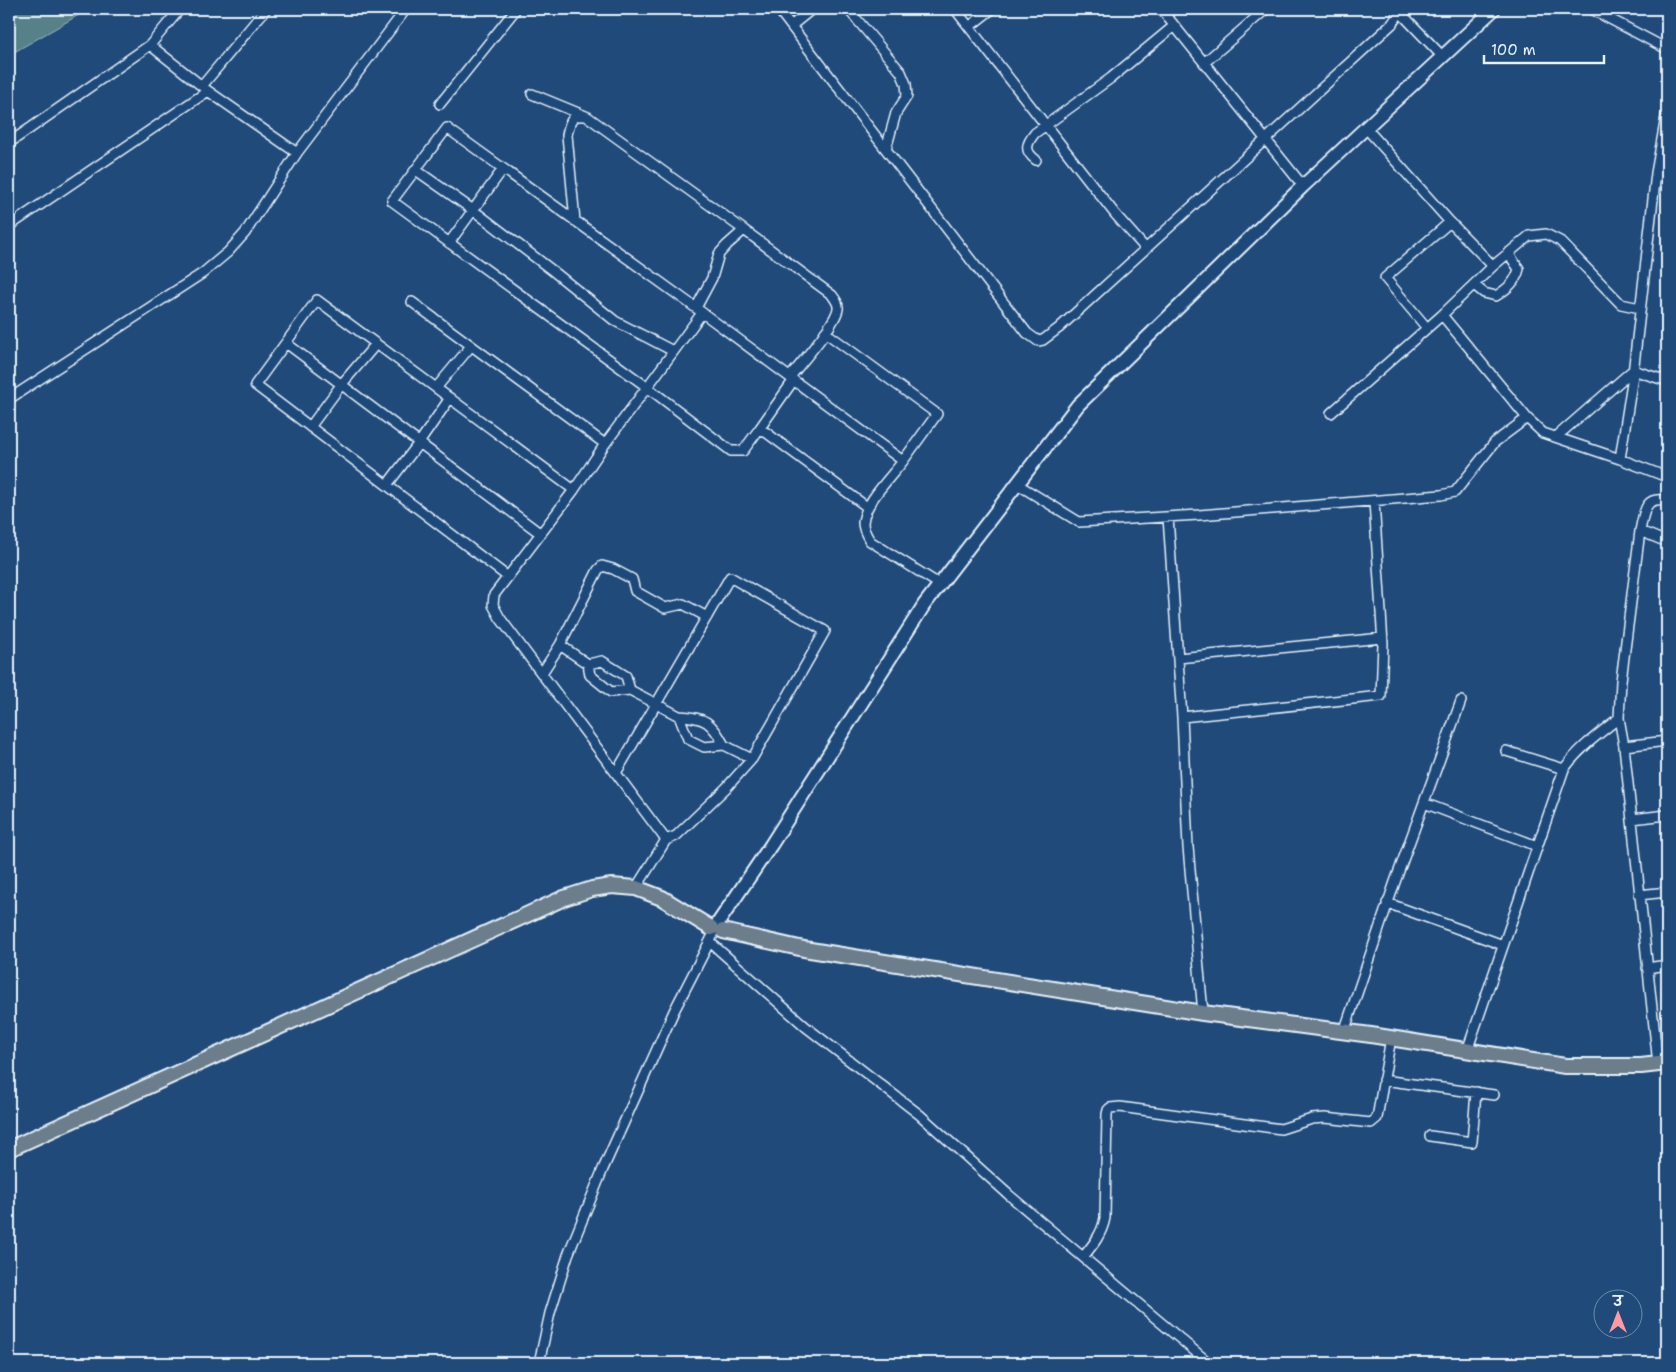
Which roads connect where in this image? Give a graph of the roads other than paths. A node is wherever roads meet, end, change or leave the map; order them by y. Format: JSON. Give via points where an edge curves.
{"nodes":[{"id":1,"x":180,"y":9,"type":"edge"},
{"id":2,"x":266,"y":9,"type":"edge"},
{"id":3,"x":406,"y":9,"type":"edge"},
{"id":4,"x":516,"y":9,"type":"edge"},
{"id":5,"x":778,"y":9,"type":"edge"},
{"id":6,"x":812,"y":9,"type":"edge"},
{"id":7,"x":848,"y":9,"type":"edge"},
{"id":8,"x":955,"y":9,"type":"edge"},
{"id":9,"x":992,"y":9,"type":"edge"},
{"id":10,"x":1161,"y":9,"type":"edge"},
{"id":11,"x":1266,"y":9,"type":"edge"},
{"id":12,"x":1494,"y":9,"type":"edge"},
{"id":13,"x":1590,"y":9,"type":"edge"},
{"id":14,"x":1398,"y":10,"type":"edge"},
{"id":15,"x":791,"y":26,"type":"junction"},
{"id":16,"x":1174,"y":26,"type":"junction"},
{"id":17,"x":969,"y":27,"type":"junction"},
{"id":18,"x":150,"y":45,"type":"junction"},
{"id":19,"x":1667,"y":49,"type":"edge"},
{"id":20,"x":1442,"y":57,"type":"junction"},
{"id":21,"x":1204,"y":63,"type":"junction"},
{"id":22,"x":205,"y":88,"type":"junction"},
{"id":23,"x":532,"y":94,"type":"dead end"},
{"id":24,"x":440,"y":104,"type":"dead end"},
{"id":25,"x":1667,"y":111,"type":"edge"},
{"id":26,"x":588,"y":117,"type":"junction"},
{"id":27,"x":1046,"y":124,"type":"junction"},
{"id":28,"x":1366,"y":128,"type":"junction"},
{"id":29,"x":1265,"y":138,"type":"junction"},
{"id":30,"x":9,"y":143,"type":"edge"},
{"id":31,"x":886,"y":149,"type":"junction"},
{"id":32,"x":297,"y":153,"type":"junction"},
{"id":33,"x":1036,"y":160,"type":"dead end"},
{"id":34,"x":503,"y":169,"type":"junction"},
{"id":35,"x":416,"y":170,"type":"junction"},
{"id":36,"x":1303,"y":186,"type":"junction"},
{"id":37,"x":473,"y":210,"type":"junction"},
{"id":38,"x":575,"y":221,"type":"junction"},
{"id":39,"x":1450,"y":222,"type":"junction"},
{"id":40,"x":9,"y":226,"type":"edge"},
{"id":41,"x":744,"y":230,"type":"junction"},
{"id":42,"x":449,"y":242,"type":"junction"},
{"id":43,"x":1146,"y":249,"type":"junction"},
{"id":44,"x":1508,"y":253,"type":"junction"},
{"id":45,"x":1492,"y":266,"type":"junction"},
{"id":46,"x":1474,"y":285,"type":"junction"},
{"id":47,"x":412,"y":302,"type":"dead end"},
{"id":48,"x":1640,"y":308,"type":"junction"},
{"id":49,"x":699,"y":310,"type":"junction"},
{"id":50,"x":1442,"y":315,"type":"junction"},
{"id":51,"x":1427,"y":328,"type":"junction"},
{"id":52,"x":825,"y":332,"type":"junction"},
{"id":53,"x":286,"y":343,"type":"junction"},
{"id":54,"x":376,"y":344,"type":"junction"},
{"id":55,"x":471,"y":346,"type":"junction"},
{"id":56,"x":673,"y":351,"type":"junction"},
{"id":57,"x":1633,"y":370,"type":"junction"},
{"id":58,"x":791,"y":379,"type":"junction"},
{"id":59,"x":1667,"y":381,"type":"edge"},
{"id":60,"x":341,"y":385,"type":"junction"},
{"id":61,"x":647,"y":387,"type":"junction"},
{"id":62,"x":436,"y":388,"type":"junction"},
{"id":63,"x":9,"y":397,"type":"edge"},
{"id":64,"x":450,"y":398,"type":"junction"},
{"id":65,"x":1330,"y":413,"type":"dead end"},
{"id":66,"x":1527,"y":418,"type":"junction"},
{"id":67,"x":310,"y":427,"type":"junction"},
{"id":68,"x":760,"y":428,"type":"junction"},
{"id":69,"x":1556,"y":437,"type":"junction"},
{"id":70,"x":419,"y":443,"type":"junction"},
{"id":71,"x":605,"y":444,"type":"junction"},
{"id":72,"x":1620,"y":459,"type":"junction"},
{"id":73,"x":903,"y":461,"type":"junction"},
{"id":74,"x":1667,"y":477,"type":"edge"},
{"id":75,"x":1017,"y":484,"type":"junction"},
{"id":76,"x":387,"y":485,"type":"junction"},
{"id":77,"x":574,"y":490,"type":"junction"},
{"id":78,"x":1374,"y":501,"type":"junction"},
{"id":79,"x":1667,"y":501,"type":"edge"},
{"id":80,"x":867,"y":507,"type":"junction"},
{"id":81,"x":1168,"y":517,"type":"junction"},
{"id":82,"x":1640,"y":531,"type":"junction"},
{"id":83,"x":540,"y":534,"type":"junction"},
{"id":84,"x":1667,"y":542,"type":"edge"},
{"id":85,"x":508,"y":576,"type":"junction"},
{"id":86,"x":940,"y":584,"type":"junction"},
{"id":87,"x":707,"y":617,"type":"junction"},
{"id":88,"x":1382,"y":638,"type":"junction"},
{"id":89,"x":560,"y":645,"type":"junction"},
{"id":90,"x":1178,"y":658,"type":"junction"},
{"id":91,"x":588,"y":664,"type":"junction"},
{"id":92,"x":542,"y":673,"type":"junction"},
{"id":93,"x":630,"y":690,"type":"junction"},
{"id":94,"x":1461,"y":702,"type":"dead end"},
{"id":95,"x":656,"y":705,"type":"junction"},
{"id":96,"x":679,"y":716,"type":"junction"},
{"id":97,"x":1182,"y":716,"type":"junction"},
{"id":98,"x":1619,"y":718,"type":"junction"},
{"id":99,"x":1667,"y":741,"type":"edge"},
{"id":100,"x":724,"y":745,"type":"junction"},
{"id":101,"x":1624,"y":746,"type":"junction"},
{"id":102,"x":1506,"y":751,"type":"dead end"},
{"id":103,"x":752,"y":759,"type":"junction"},
{"id":104,"x":1564,"y":769,"type":"junction"},
{"id":105,"x":616,"y":773,"type":"junction"},
{"id":106,"x":1424,"y":803,"type":"junction"},
{"id":107,"x":1667,"y":815,"type":"edge"},
{"id":108,"x":1632,"y":819,"type":"junction"},
{"id":109,"x":666,"y":840,"type":"junction"},
{"id":110,"x":1538,"y":846,"type":"junction"},
{"id":111,"x":636,"y":888,"type":"junction"},
{"id":112,"x":1667,"y":892,"type":"edge"},
{"id":113,"x":1639,"y":896,"type":"junction"},
{"id":114,"x":1387,"y":903,"type":"junction"},
{"id":115,"x":715,"y":932,"type":"junction"},
{"id":116,"x":1503,"y":945,"type":"junction"},
{"id":117,"x":1667,"y":965,"type":"edge"},
{"id":118,"x":1647,"y":968,"type":"junction"},
{"id":119,"x":1202,"y":1013,"type":"junction"},
{"id":120,"x":1344,"y":1032,"type":"junction"},
{"id":121,"x":1391,"y":1038,"type":"junction"},
{"id":122,"x":1466,"y":1051,"type":"junction"},
{"id":123,"x":1663,"y":1064,"type":"edge"},
{"id":124,"x":1383,"y":1080,"type":"junction"},
{"id":125,"x":1476,"y":1092,"type":"junction"},
{"id":126,"x":1494,"y":1095,"type":"dead end"},
{"id":127,"x":1430,"y":1136,"type":"dead end"},
{"id":128,"x":9,"y":1149,"type":"edge"},
{"id":129,"x":1083,"y":1257,"type":"junction"},
{"id":130,"x":539,"y":1363,"type":"edge"},
{"id":131,"x":1209,"y":1363,"type":"edge"}],
"edges":[{"from":1,"to":18,"type":"street"},
{"from":2,"to":22,"type":"street"},
{"from":3,"to":32,"type":"street"},
{"from":4,"to":24,"type":"street"},
{"from":5,"to":15,"type":"street"},
{"from":6,"to":15,"type":"street"},
{"from":7,"to":31,"type":"street","via":[[901,72],[908,90],[896,113]]},
{"from":8,"to":17,"type":"street"},
{"from":9,"to":17,"type":"street"},
{"from":10,"to":16,"type":"street"},
{"from":11,"to":21,"type":"street"},
{"from":12,"to":20,"type":"street"},
{"from":13,"to":19,"type":"street"},
{"from":14,"to":20,"type":"street"},
{"from":14,"to":29,"type":"street","via":[[1392,24]]},
{"from":15,"to":31,"type":"street"},
{"from":16,"to":21,"type":"street"},
{"from":16,"to":27,"type":"street","via":[[1111,78]]},
{"from":17,"to":27,"type":"street"},
{"from":18,"to":22,"type":"street"},
{"from":18,"to":30,"type":"street"},
{"from":20,"to":28,"type":"street"},
{"from":21,"to":29,"type":"street"},
{"from":22,"to":32,"type":"street"},
{"from":22,"to":40,"type":"street"},
{"from":23,"to":26,"type":"street"},
{"from":25,"to":48,"type":"street"},
{"from":26,"to":38,"type":"street","via":[[574,117],[567,135]]},
{"from":26,"to":41,"type":"street"},
{"from":27,"to":33,"type":"street","via":[[1032,136],[1028,146],[1028,152]]},
{"from":27,"to":43,"type":"street"},
{"from":28,"to":36,"type":"street"},
{"from":28,"to":39,"type":"street"},
{"from":29,"to":36,"type":"street"},
{"from":29,"to":43,"type":"street"},
{"from":31,"to":43,"type":"street","via":[[1028,333],[1038,340],[1044,340]]},
{"from":32,"to":63,"type":"street","via":[[245,233],[228,252],[203,273]]},
{"from":34,"to":35,"type":"street","via":[[447,128]]},
{"from":34,"to":37,"type":"street"},
{"from":34,"to":38,"type":"street"},
{"from":35,"to":37,"type":"street"},
{"from":35,"to":42,"type":"street","via":[[392,201]]},
{"from":36,"to":75,"type":"street","via":[[1078,405]]},
{"from":37,"to":42,"type":"street"},
{"from":37,"to":56,"type":"street","via":[[615,322]]},
{"from":38,"to":49,"type":"street"},
{"from":39,"to":45,"type":"street"},
{"from":39,"to":51,"type":"street","via":[[1385,278]]},
{"from":41,"to":49,"type":"street","via":[[719,254]]},
{"from":41,"to":52,"type":"street","via":[[835,299],[838,310]]},
{"from":42,"to":61,"type":"street"},
{"from":44,"to":45,"type":"street"},
{"from":44,"to":46,"type":"street","via":[[1519,269],[1517,279],[1496,296],[1484,293]]},
{"from":44,"to":48,"type":"street","via":[[1529,236],[1546,234],[1560,241],[1621,304]]},
{"from":45,"to":46,"type":"street"},
{"from":46,"to":50,"type":"street"},
{"from":47,"to":55,"type":"street"},
{"from":48,"to":57,"type":"street"},
{"from":49,"to":56,"type":"street"},
{"from":49,"to":58,"type":"street"},
{"from":50,"to":51,"type":"street"},
{"from":50,"to":66,"type":"street"},
{"from":51,"to":65,"type":"street"},
{"from":52,"to":58,"type":"street"},
{"from":52,"to":73,"type":"street","via":[[937,414]]},
{"from":53,"to":54,"type":"street","via":[[317,300]]},
{"from":53,"to":60,"type":"street"},
{"from":53,"to":67,"type":"street","via":[[255,385]]},
{"from":54,"to":60,"type":"street"},
{"from":54,"to":62,"type":"street"},
{"from":55,"to":62,"type":"street"},
{"from":55,"to":71,"type":"street"},
{"from":56,"to":61,"type":"street"},
{"from":57,"to":59,"type":"street"},
{"from":57,"to":69,"type":"street"},
{"from":57,"to":72,"type":"street"},
{"from":58,"to":68,"type":"street"},
{"from":58,"to":73,"type":"street"},
{"from":60,"to":67,"type":"street"},
{"from":60,"to":70,"type":"street"},
{"from":61,"to":68,"type":"street","via":[[731,451],[743,451]]},
{"from":61,"to":71,"type":"street"},
{"from":62,"to":64,"type":"street"},
{"from":64,"to":70,"type":"street"},
{"from":64,"to":77,"type":"street"},
{"from":66,"to":69,"type":"street","via":[[1543,433]]},
{"from":66,"to":78,"type":"street","via":[[1495,442],[1455,492]]},
{"from":67,"to":76,"type":"street"},
{"from":68,"to":80,"type":"street"},
{"from":69,"to":72,"type":"street"},
{"from":70,"to":76,"type":"street"},
{"from":70,"to":83,"type":"street"},
{"from":71,"to":77,"type":"street"},
{"from":72,"to":74,"type":"street"},
{"from":73,"to":80,"type":"street"},
{"from":75,"to":81,"type":"street","via":[[1079,522]]},
{"from":75,"to":86,"type":"street"},
{"from":76,"to":85,"type":"street"},
{"from":77,"to":83,"type":"street"},
{"from":78,"to":81,"type":"street"},
{"from":78,"to":88,"type":"street"},
{"from":79,"to":82,"type":"street","via":[[1648,503]]},
{"from":80,"to":86,"type":"street","via":[[863,525],[870,541]]},
{"from":81,"to":90,"type":"street"},
{"from":82,"to":84,"type":"street"},
{"from":82,"to":98,"type":"street"},
{"from":83,"to":85,"type":"street"},
{"from":85,"to":92,"type":"street","via":[[494,595],[493,605]]},
{"from":86,"to":115,"type":"street"},
{"from":87,"to":89,"type":"street","via":[[683,604],[665,608],[635,591],[632,578],[602,566]]},
{"from":87,"to":95,"type":"street"},
{"from":87,"to":103,"type":"street","via":[[730,577],[826,631]]},
{"from":88,"to":90,"type":"street"},
{"from":88,"to":97,"type":"street","via":[[1381,696]]},
{"from":89,"to":91,"type":"street"},
{"from":89,"to":92,"type":"street"},
{"from":90,"to":97,"type":"street"},
{"from":91,"to":93,"type":"street","via":[[590,676],[611,692]]},
{"from":91,"to":93,"type":"street","via":[[602,660],[626,676]]},
{"from":92,"to":105,"type":"street"},
{"from":93,"to":95,"type":"street"},
{"from":94,"to":106,"type":"street"},
{"from":95,"to":96,"type":"street"},
{"from":95,"to":105,"type":"street"},
{"from":96,"to":100,"type":"street","via":[[695,716],[715,728]]},
{"from":96,"to":100,"type":"street","via":[[688,739],[704,747]]},
{"from":97,"to":119,"type":"street","via":[[1188,847]]},
{"from":98,"to":101,"type":"street"},
{"from":98,"to":104,"type":"street","via":[[1588,742]]},
{"from":99,"to":101,"type":"street"},
{"from":100,"to":103,"type":"street"},
{"from":101,"to":108,"type":"street"},
{"from":102,"to":104,"type":"street"},
{"from":103,"to":109,"type":"street","via":[[676,836]]},
{"from":104,"to":110,"type":"street"},
{"from":105,"to":109,"type":"street"},
{"from":106,"to":110,"type":"street"},
{"from":106,"to":114,"type":"street"},
{"from":107,"to":108,"type":"street"},
{"from":108,"to":113,"type":"street"},
{"from":109,"to":111,"type":"street"},
{"from":110,"to":116,"type":"street"},
{"from":111,"to":115,"type":"main road","via":[[662,898]]},
{"from":111,"to":128,"type":"main road","via":[[612,886],[564,898]]},
{"from":112,"to":113,"type":"street"},
{"from":113,"to":118,"type":"street"},
{"from":114,"to":116,"type":"street"},
{"from":114,"to":120,"type":"street"},
{"from":115,"to":119,"type":"main road"},
{"from":115,"to":129,"type":"street","via":[[806,1027],[920,1115]]},
{"from":115,"to":130,"type":"street","via":[[674,1011],[599,1178],[568,1255]]},
{"from":116,"to":122,"type":"street"},
{"from":117,"to":118,"type":"street"},
{"from":118,"to":123,"type":"street"},
{"from":119,"to":120,"type":"main road"},
{"from":120,"to":121,"type":"main road"},
{"from":121,"to":122,"type":"main road"},
{"from":121,"to":124,"type":"street"},
{"from":122,"to":123,"type":"main road","via":[[1565,1066]]},
{"from":124,"to":125,"type":"street"},
{"from":124,"to":129,"type":"street","via":[[1377,1118],[1371,1123],[1312,1118],[1281,1129],[1110,1108],[1107,1114],[1105,1218],[1097,1239]]},
{"from":125,"to":126,"type":"street"},
{"from":125,"to":127,"type":"street","via":[[1472,1142]]},
{"from":129,"to":131,"type":"street"}]}
